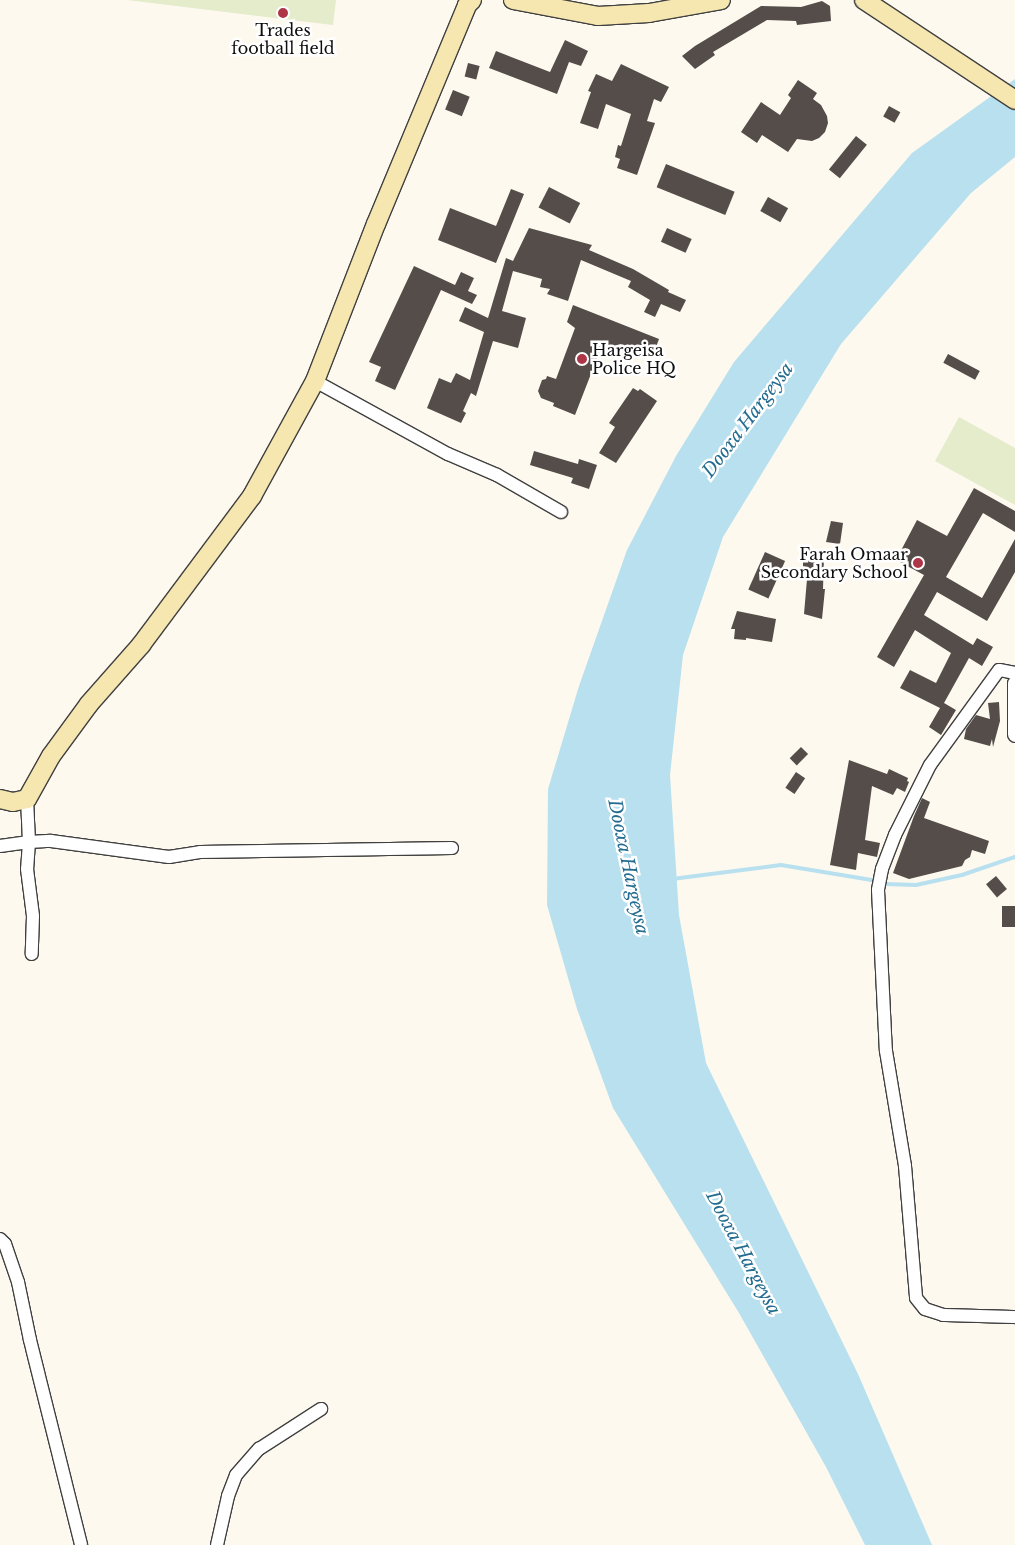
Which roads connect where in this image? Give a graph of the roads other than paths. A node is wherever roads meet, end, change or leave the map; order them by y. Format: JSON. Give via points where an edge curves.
{"nodes":[{"id":1,"x":472,"y":0,"type":"edge"},
{"id":2,"x":513,"y":0,"type":"edge"},
{"id":3,"x":721,"y":0,"type":"edge"},
{"id":4,"x":864,"y":0,"type":"edge"},
{"id":5,"x":1015,"y":100,"type":"edge"},
{"id":6,"x":315,"y":380,"type":"junction"},
{"id":7,"x":561,"y":512,"type":"dead end"},
{"id":8,"x":1015,"y":672,"type":"edge"},
{"id":9,"x":1015,"y":683,"type":"edge"},
{"id":10,"x":1015,"y":734,"type":"edge"},
{"id":11,"x":27,"y":799,"type":"junction"},
{"id":12,"x":0,"y":800,"type":"edge"},
{"id":13,"x":29,"y":842,"type":"junction"},
{"id":14,"x":0,"y":846,"type":"edge"},
{"id":15,"x":452,"y":848,"type":"dead end"},
{"id":16,"x":32,"y":954,"type":"dead end"},
{"id":17,"x":0,"y":1240,"type":"edge"},
{"id":18,"x":1015,"y":1317,"type":"edge"},
{"id":19,"x":321,"y":1409,"type":"dead end"},
{"id":20,"x":81,"y":1545,"type":"edge"},
{"id":21,"x":217,"y":1545,"type":"edge"}],
"edges":[{"from":1,"to":6,"type":"main road","via":[[467,5],[380,215]]},
{"from":2,"to":3,"type":"main road","via":[[598,16],[650,13]]},
{"from":4,"to":5,"type":"main road"},
{"from":6,"to":7,"type":"street"},
{"from":6,"to":11,"type":"main road","via":[[252,496],[141,645],[51,756]]},
{"from":8,"to":18,"type":"street","via":[[999,670],[930,765],[895,835],[882,868],[878,890],[886,1051],[905,1166],[916,1298],[925,1309],[943,1315]]},
{"from":9,"to":10,"type":"street"},
{"from":11,"to":12,"type":"main road"},
{"from":11,"to":13,"type":"street"},
{"from":13,"to":14,"type":"street"},
{"from":13,"to":15,"type":"street","via":[[169,858],[200,852]]},
{"from":13,"to":16,"type":"street","via":[[27,869],[33,916]]},
{"from":17,"to":20,"type":"street","via":[[5,1244],[18,1282]]},
{"from":19,"to":21,"type":"street","via":[[258,1449],[236,1475]]}]}
